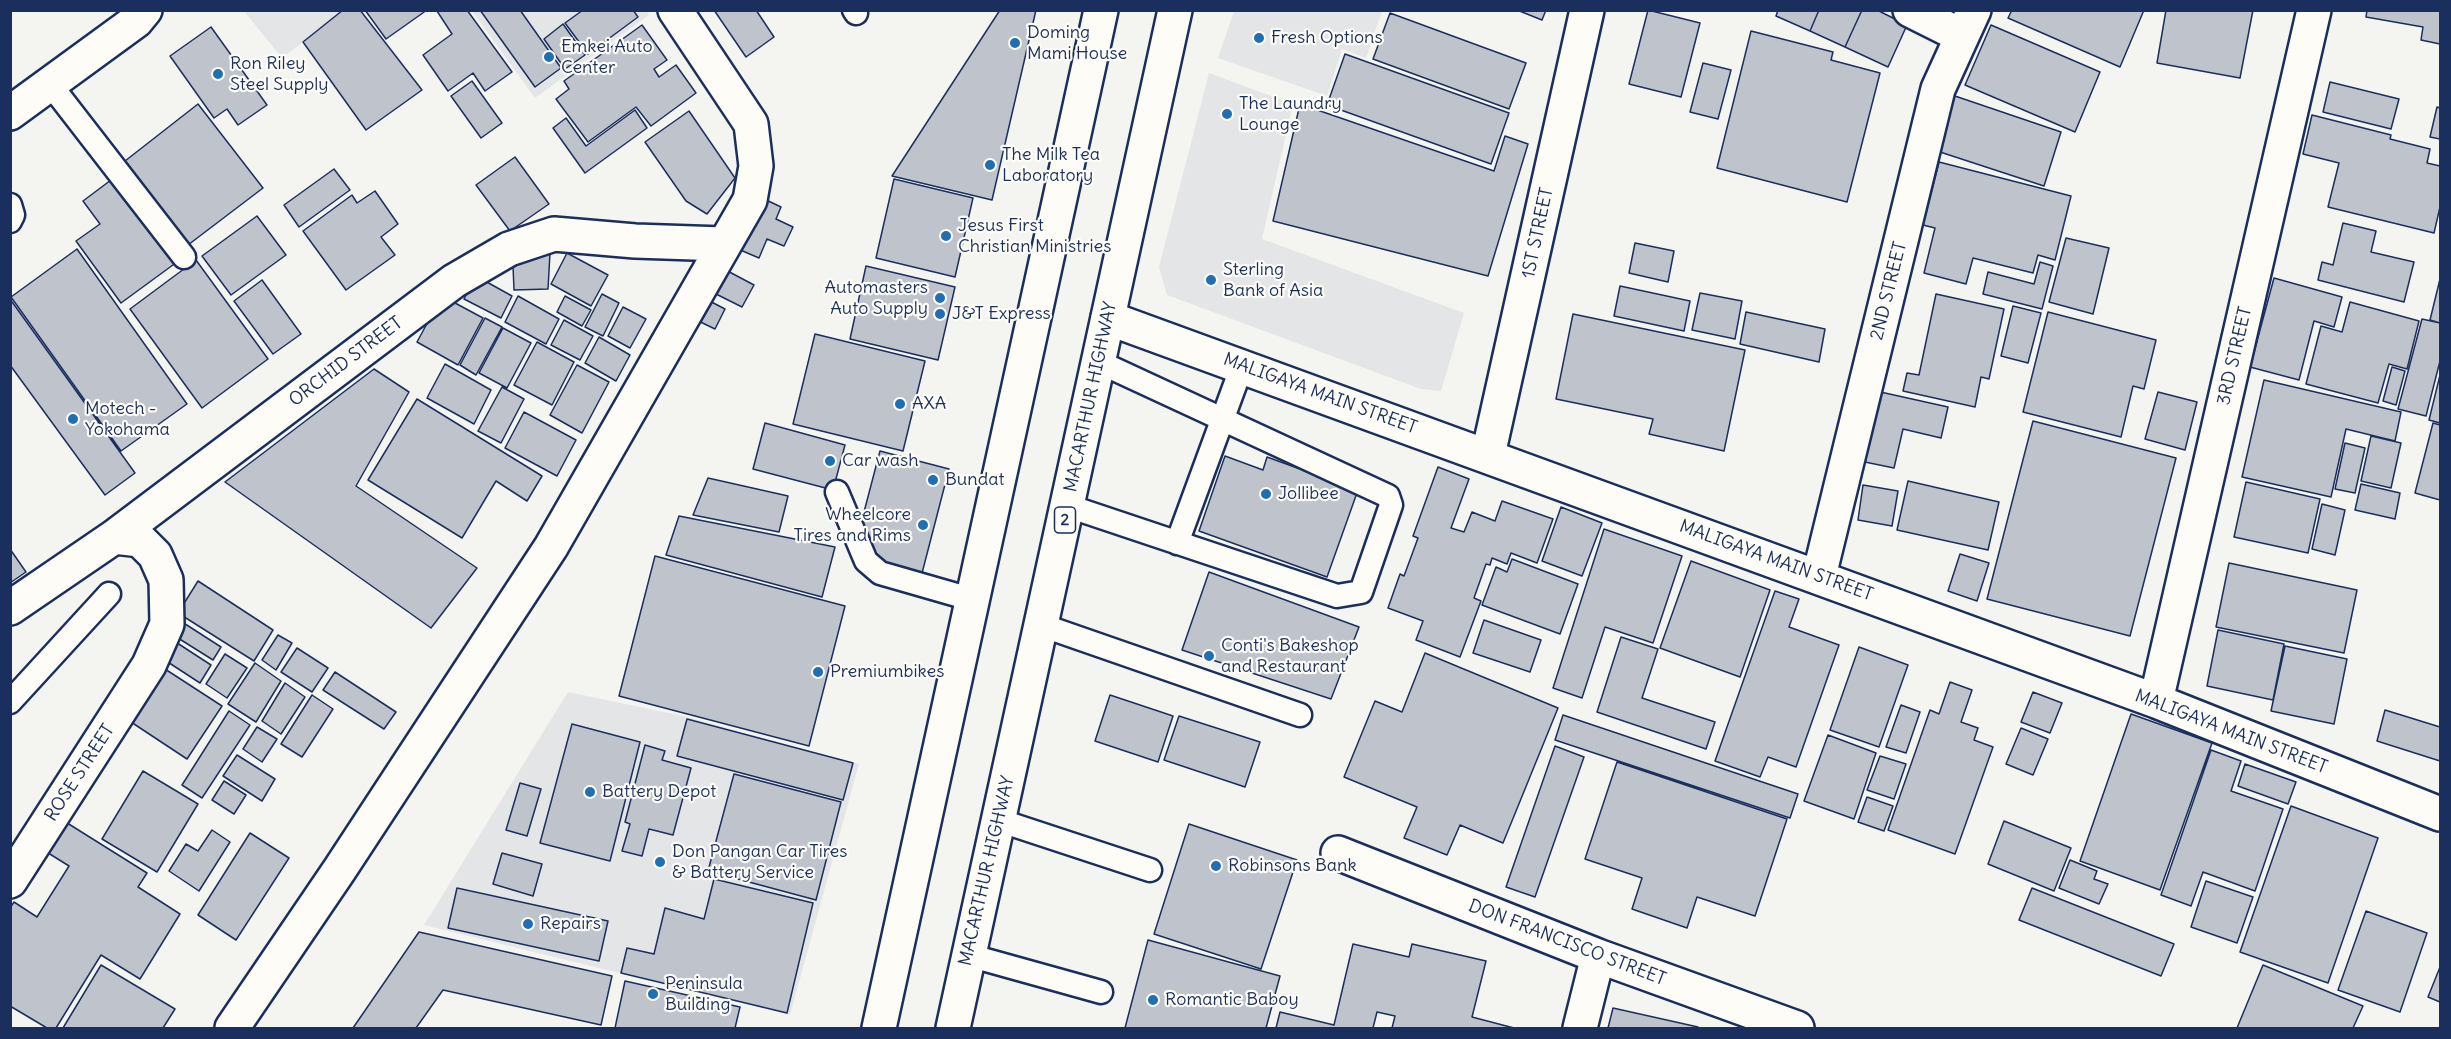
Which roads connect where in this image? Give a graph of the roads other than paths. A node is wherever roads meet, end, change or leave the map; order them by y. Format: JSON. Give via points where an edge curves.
{"nodes":[{"id":1,"x":168,"y":10,"type":"edge"},
{"id":2,"x":675,"y":10,"type":"edge"},
{"id":3,"x":1101,"y":10,"type":"edge"},
{"id":4,"x":1175,"y":10,"type":"edge"},
{"id":5,"x":1587,"y":10,"type":"edge"},
{"id":6,"x":1910,"y":10,"type":"edge"},
{"id":7,"x":2314,"y":10,"type":"edge"},
{"id":8,"x":140,"y":16,"type":"edge"},
{"id":9,"x":1968,"y":23,"type":"edge"},
{"id":10,"x":50,"y":84,"type":"junction"},
{"id":11,"x":10,"y":113,"type":"edge"},
{"id":12,"x":10,"y":205,"type":"edge"},
{"id":13,"x":10,"y":221,"type":"edge"},
{"id":14,"x":723,"y":244,"type":"junction"},
{"id":15,"x":184,"y":257,"type":"dead end"},
{"id":16,"x":1108,"y":318,"type":"junction"},
{"id":17,"x":1099,"y":362,"type":"junction"},
{"id":18,"x":1242,"y":366,"type":"junction"},
{"id":19,"x":1223,"y":419,"type":"junction"},
{"id":20,"x":1488,"y":455,"type":"junction"},
{"id":21,"x":837,"y":492,"type":"dead end"},
{"id":22,"x":1068,"y":506,"type":"junction"},
{"id":23,"x":114,"y":537,"type":"junction"},
{"id":24,"x":1178,"y":543,"type":"junction"},
{"id":25,"x":1819,"y":576,"type":"junction"},
{"id":26,"x":109,"y":594,"type":"dead end"},
{"id":27,"x":974,"y":600,"type":"junction"},
{"id":28,"x":10,"y":608,"type":"edge"},
{"id":29,"x":1041,"y":626,"type":"junction"},
{"id":30,"x":2156,"y":701,"type":"junction"},
{"id":31,"x":10,"y":702,"type":"edge"},
{"id":32,"x":1300,"y":715,"type":"dead end"},
{"id":33,"x":2440,"y":814,"type":"edge"},
{"id":34,"x":998,"y":820,"type":"junction"},
{"id":35,"x":1338,"y":854,"type":"dead end"},
{"id":36,"x":14,"y":869,"type":"edge"},
{"id":37,"x":1150,"y":870,"type":"dead end"},
{"id":38,"x":968,"y":955,"type":"junction"},
{"id":39,"x":1598,"y":956,"type":"junction"},
{"id":40,"x":1101,"y":992,"type":"dead end"},
{"id":41,"x":232,"y":1029,"type":"edge"},
{"id":42,"x":879,"y":1029,"type":"edge"},
{"id":43,"x":953,"y":1029,"type":"edge"},
{"id":44,"x":1580,"y":1029,"type":"edge"},
{"id":45,"x":1797,"y":1029,"type":"edge"}],
"edges":[{"from":1,"to":8,"type":"main road"},
{"from":2,"to":14,"type":"main road","via":[[751,124],[756,166],[750,200]]},
{"from":3,"to":27,"type":"main road"},
{"from":4,"to":16,"type":"main road","name":"MACARTHUR HIGHWAY","number":"2"},
{"from":5,"to":20,"type":"main road","name":"1ST STREET"},
{"from":6,"to":9,"type":"main road"},
{"from":7,"to":30,"type":"main road","name":"3RD STREET"},
{"from":8,"to":10,"type":"main road"},
{"from":9,"to":25,"type":"main road","name":"2ND STREET","via":[[1938,89]]},
{"from":10,"to":11,"type":"main road"},
{"from":10,"to":15,"type":"lane"},
{"from":12,"to":13,"type":"lane"},
{"from":14,"to":23,"type":"main road","name":"ORCHID STREET","via":[[554,234],[509,249],[454,281]]},
{"from":14,"to":41,"type":"main road","via":[[551,547]]},
{"from":16,"to":17,"type":"main road","name":"MACARTHUR HIGHWAY","number":"2"},
{"from":16,"to":18,"type":"main road","name":"MALIGAYA MAIN STREET"},
{"from":17,"to":19,"type":"lane"},
{"from":17,"to":22,"type":"main road","name":"MACARTHUR HIGHWAY","number":"2"},
{"from":18,"to":19,"type":"lane"},
{"from":18,"to":20,"type":"main road","name":"MALIGAYA MAIN STREET"},
{"from":19,"to":24,"type":"lane"},
{"from":19,"to":24,"type":"lane","via":[[1388,496],[1391,506],[1361,592],[1337,596]]},
{"from":20,"to":25,"type":"main road","name":"MALIGAYA MAIN STREET"},
{"from":21,"to":27,"type":"lane","via":[[866,561],[880,573]]},
{"from":22,"to":24,"type":"lane"},
{"from":22,"to":29,"type":"main road","name":"MACARTHUR HIGHWAY","number":"2"},
{"from":23,"to":28,"type":"main road","name":"ORCHID STREET"},
{"from":23,"to":36,"type":"main road","name":"ROSE STREET","via":[[140,540],[155,555],[166,580],[167,624],[149,665]]},
{"from":25,"to":30,"type":"main road","name":"MALIGAYA MAIN STREET"},
{"from":26,"to":31,"type":"lane"},
{"from":27,"to":42,"type":"main road"},
{"from":29,"to":32,"type":"lane"},
{"from":29,"to":34,"type":"main road","name":"MACARTHUR HIGHWAY","number":"2"},
{"from":30,"to":33,"type":"main road","name":"MALIGAYA MAIN STREET"},
{"from":34,"to":37,"type":"lane"},
{"from":34,"to":38,"type":"main road","name":"MACARTHUR HIGHWAY","number":"2"},
{"from":35,"to":39,"type":"main road","name":"DON FRANCISCO STREET"},
{"from":38,"to":40,"type":"lane"},
{"from":38,"to":43,"type":"main road","name":"MACARTHUR HIGHWAY","number":"2"},
{"from":39,"to":44,"type":"main road"},
{"from":39,"to":45,"type":"main road","name":"DON FRANCISCO STREET"}]}
